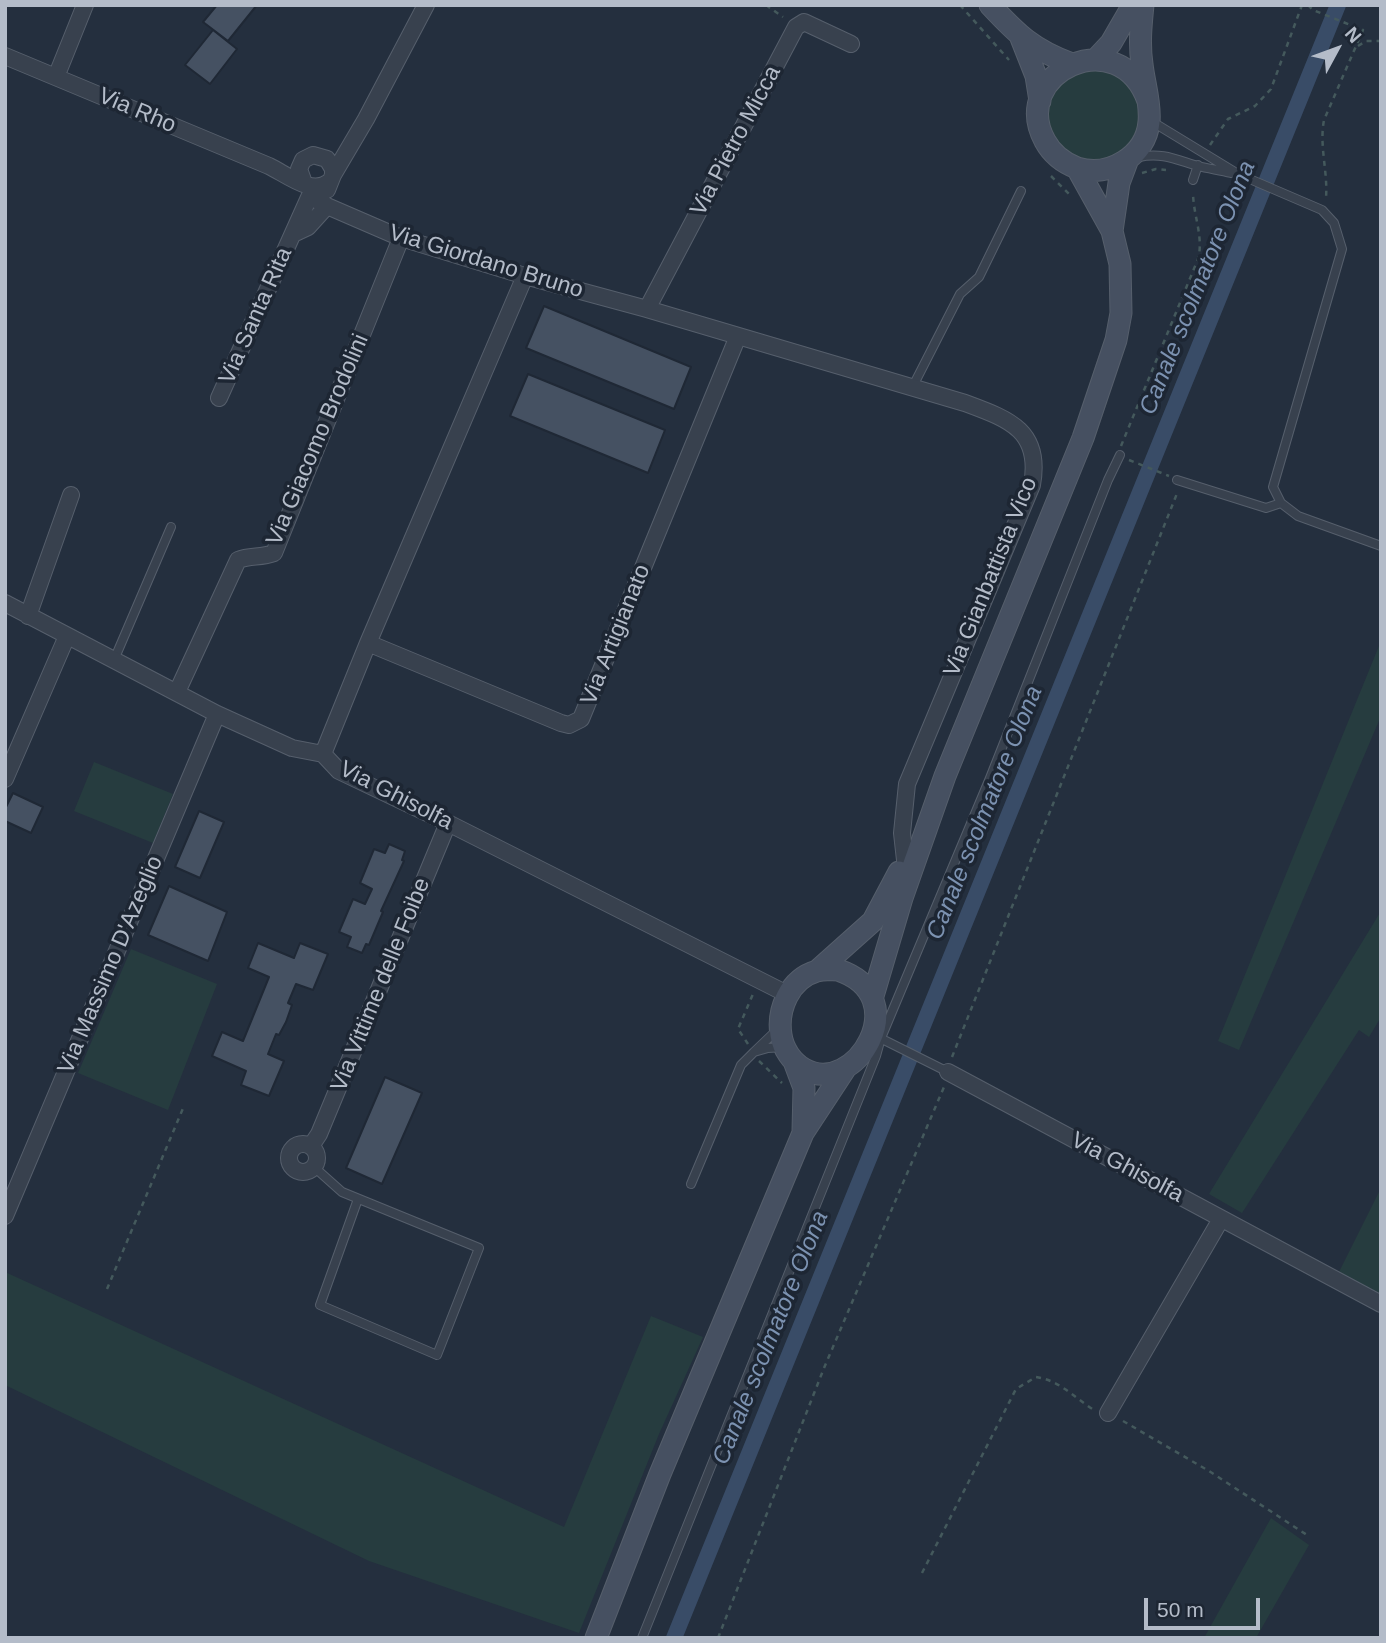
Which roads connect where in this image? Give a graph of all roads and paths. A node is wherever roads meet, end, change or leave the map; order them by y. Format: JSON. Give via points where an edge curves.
{"nodes":[{"id":1,"x":85,"y":5,"type":"edge"},
{"id":2,"x":426,"y":5,"type":"edge"},
{"id":3,"x":766,"y":5,"type":"edge"},
{"id":4,"x":989,"y":5,"type":"edge"},
{"id":5,"x":1133,"y":5,"type":"edge"},
{"id":6,"x":1143,"y":5,"type":"edge"},
{"id":7,"x":1302,"y":5,"type":"edge"},
{"id":8,"x":1308,"y":5,"type":"edge"},
{"id":9,"x":796,"y":27,"type":"junction"},
{"id":10,"x":1021,"y":38,"type":"junction"},
{"id":11,"x":1381,"y":41,"type":"edge"},
{"id":12,"x":851,"y":44,"type":"dead end"},
{"id":13,"x":1355,"y":49,"type":"junction"},
{"id":14,"x":5,"y":56,"type":"edge"},
{"id":15,"x":1097,"y":59,"type":"junction"},
{"id":16,"x":1072,"y":64,"type":"junction"},
{"id":17,"x":56,"y":77,"type":"junction"},
{"id":18,"x":1040,"y":101,"type":"junction"},
{"id":19,"x":1149,"y":110,"type":"junction"},
{"id":20,"x":358,"y":133,"type":"junction"},
{"id":21,"x":1205,"y":154,"type":"junction"},
{"id":22,"x":325,"y":157,"type":"junction"},
{"id":23,"x":1128,"y":159,"type":"junction"},
{"id":24,"x":301,"y":163,"type":"junction"},
{"id":25,"x":1198,"y":165,"type":"junction"},
{"id":26,"x":269,"y":166,"type":"junction"},
{"id":27,"x":1077,"y":168,"type":"junction"},
{"id":28,"x":1238,"y":174,"type":"junction"},
{"id":29,"x":331,"y":178,"type":"junction"},
{"id":30,"x":1193,"y":180,"type":"dead end"},
{"id":31,"x":308,"y":188,"type":"junction"},
{"id":32,"x":1021,"y":191,"type":"dead end"},
{"id":33,"x":327,"y":206,"type":"junction"},
{"id":34,"x":1322,"y":210,"type":"junction"},
{"id":35,"x":1112,"y":231,"type":"junction"},
{"id":36,"x":293,"y":234,"type":"junction"},
{"id":37,"x":401,"y":238,"type":"junction"},
{"id":38,"x":526,"y":276,"type":"junction"},
{"id":39,"x":647,"y":309,"type":"junction"},
{"id":40,"x":738,"y":336,"type":"junction"},
{"id":41,"x":912,"y":388,"type":"junction"},
{"id":42,"x":219,"y":398,"type":"dead end"},
{"id":43,"x":1120,"y":455,"type":"dead end"},
{"id":44,"x":1134,"y":461,"type":"dead end"},
{"id":45,"x":1177,"y":480,"type":"junction"},
{"id":46,"x":71,"y":495,"type":"dead end"},
{"id":47,"x":1281,"y":503,"type":"junction"},
{"id":48,"x":171,"y":527,"type":"dead end"},
{"id":49,"x":1381,"y":546,"type":"edge"},
{"id":50,"x":5,"y":603,"type":"edge"},
{"id":51,"x":28,"y":616,"type":"junction"},
{"id":52,"x":68,"y":636,"type":"junction"},
{"id":53,"x":368,"y":643,"type":"junction"},
{"id":54,"x":114,"y":660,"type":"junction"},
{"id":55,"x":177,"y":692,"type":"junction"},
{"id":56,"x":217,"y":714,"type":"junction"},
{"id":57,"x":323,"y":754,"type":"junction"},
{"id":58,"x":946,"y":776,"type":"junction"},
{"id":59,"x":5,"y":779,"type":"edge"},
{"id":60,"x":447,"y":823,"type":"junction"},
{"id":61,"x":905,"y":860,"type":"junction"},
{"id":62,"x":817,"y":971,"type":"junction"},
{"id":63,"x":787,"y":994,"type":"junction"},
{"id":64,"x":873,"y":996,"type":"junction"},
{"id":65,"x":877,"y":1036,"type":"junction"},
{"id":66,"x":787,"y":1046,"type":"junction"},
{"id":67,"x":754,"y":1052,"type":"junction"},
{"id":68,"x":845,"y":1069,"type":"junction"},
{"id":69,"x":948,"y":1072,"type":"junction"},
{"id":70,"x":184,"y":1106,"type":"dead end"},
{"id":71,"x":803,"y":1133,"type":"junction"},
{"id":72,"x":311,"y":1146,"type":"junction"},
{"id":73,"x":314,"y":1167,"type":"junction"},
{"id":74,"x":691,"y":1184,"type":"dead end"},
{"id":75,"x":358,"y":1199,"type":"junction"},
{"id":76,"x":5,"y":1216,"type":"edge"},
{"id":77,"x":1221,"y":1219,"type":"junction"},
{"id":78,"x":107,"y":1289,"type":"dead end"},
{"id":79,"x":1381,"y":1304,"type":"edge"},
{"id":80,"x":1108,"y":1413,"type":"junction"},
{"id":81,"x":1307,"y":1535,"type":"dead end"},
{"id":82,"x":922,"y":1573,"type":"dead end"},
{"id":83,"x":596,"y":1638,"type":"edge"},
{"id":84,"x":642,"y":1638,"type":"edge"},
{"id":85,"x":718,"y":1638,"type":"edge"}],
"edges":[{"from":1,"to":17,"type":"street"},
{"from":2,"to":20,"type":"street"},
{"from":3,"to":9,"type":"path"},
{"from":4,"to":10,"type":"main road"},
{"from":5,"to":15,"type":"main road"},
{"from":6,"to":19,"type":"main road","via":[[1139,35]]},
{"from":7,"to":21,"type":"path","via":[[1271,89],[1255,106],[1228,119]]},
{"from":8,"to":13,"type":"path","via":[[1363,30]]},
{"from":9,"to":12,"type":"street","via":[[804,22]]},
{"from":9,"to":39,"type":"street","name":"Via Pietro Micca"},
{"from":10,"to":16,"type":"main road"},
{"from":10,"to":18,"type":"main road"},
{"from":11,"to":13,"type":"path","via":[[1366,41]]},
{"from":13,"to":34,"type":"path","via":[[1321,134],[1327,185]]},
{"from":14,"to":17,"type":"street","name":"Via Rho"},
{"from":15,"to":16,"type":"main road"},
{"from":15,"to":19,"type":"main road","via":[[1129,72],[1139,82]]},
{"from":16,"to":18,"type":"main road","via":[[1054,75]]},
{"from":17,"to":26,"type":"street","name":"Via Rho"},
{"from":18,"to":27,"type":"main road","via":[[1038,119],[1047,144]]},
{"from":19,"to":21,"type":"lane"},
{"from":19,"to":23,"type":"main road","via":[[1145,138]]},
{"from":20,"to":22,"type":"street"},
{"from":20,"to":29,"type":"street"},
{"from":21,"to":28,"type":"lane"},
{"from":22,"to":24,"type":"street","via":[[313,155]]},
{"from":22,"to":29,"type":"street","via":[[331,163]]},
{"from":23,"to":25,"type":"lane","via":[[1168,155]]},
{"from":23,"to":27,"type":"main road","via":[[1105,169]]},
{"from":23,"to":35,"type":"main road","via":[[1119,183]]},
{"from":24,"to":26,"type":"street","name":"Via Rho"},
{"from":24,"to":31,"type":"street","via":[[299,175]]},
{"from":25,"to":28,"type":"lane"},
{"from":25,"to":30,"type":"lane"},
{"from":26,"to":31,"type":"street","name":"Via Rho"},
{"from":27,"to":35,"type":"main road"},
{"from":28,"to":34,"type":"lane"},
{"from":29,"to":31,"type":"street","via":[[320,188]]},
{"from":29,"to":33,"type":"street"},
{"from":31,"to":33,"type":"street","name":"Via Giordano Bruno"},
{"from":31,"to":36,"type":"street","name":"Via Santa Rita"},
{"from":32,"to":41,"type":"lane","via":[[979,277],[960,294]]},
{"from":33,"to":36,"type":"street","name":"Via Santa Rita","via":[[308,227]]},
{"from":33,"to":37,"type":"street","name":"Via Giordano Bruno"},
{"from":34,"to":47,"type":"lane","via":[[1334,223],[1342,248],[1273,487]]},
{"from":35,"to":58,"type":"main road","via":[[1122,288],[1110,360]]},
{"from":36,"to":42,"type":"street","name":"Via Santa Rita"},
{"from":37,"to":38,"type":"street","name":"Via Giordano Bruno"},
{"from":37,"to":55,"type":"street","name":"Via Giacomo Brodolini","via":[[274,553],[238,560]]},
{"from":38,"to":39,"type":"street","name":"Via Giordano Bruno"},
{"from":38,"to":53,"type":"street"},
{"from":39,"to":40,"type":"street","name":"Via Gianbattista Vico"},
{"from":40,"to":41,"type":"street","name":"Via Gianbattista Vico"},
{"from":40,"to":53,"type":"street","name":"Via Artigianato","via":[[581,719],[569,725],[561,723]]},
{"from":41,"to":61,"type":"street","name":"Via Gianbattista Vico","via":[[1005,418],[1031,447],[1035,467],[1032,485],[907,784],[902,833]]},
{"from":43,"to":65,"type":"lane","via":[[990,779]]},
{"from":44,"to":45,"type":"path"},
{"from":45,"to":47,"type":"lane","via":[[1266,508]]},
{"from":45,"to":69,"type":"path","via":[[1180,488]]},
{"from":46,"to":51,"type":"street"},
{"from":47,"to":49,"type":"lane","via":[[1298,516]]},
{"from":48,"to":54,"type":"lane"},
{"from":50,"to":51,"type":"street","name":"Via Ghisolfa"},
{"from":51,"to":52,"type":"street","name":"Via Ghisolfa"},
{"from":52,"to":54,"type":"street","name":"Via Ghisolfa"},
{"from":52,"to":59,"type":"street"},
{"from":53,"to":57,"type":"street"},
{"from":54,"to":55,"type":"street","name":"Via Ghisolfa"},
{"from":55,"to":56,"type":"street","name":"Via Ghisolfa"},
{"from":56,"to":57,"type":"street","name":"Via Ghisolfa","via":[[292,748]]},
{"from":56,"to":76,"type":"street","name":"Via Massimo D'Azeglio"},
{"from":57,"to":60,"type":"street","name":"Via Ghisolfa","via":[[339,771]]},
{"from":58,"to":61,"type":"main road"},
{"from":58,"to":64,"type":"main road"},
{"from":60,"to":63,"type":"street","name":"Via Ghisolfa"},
{"from":60,"to":72,"type":"street","name":"Via Vittime delle Foibe"},
{"from":61,"to":62,"type":"main road","via":[[873,921]]},
{"from":62,"to":63,"type":"main road"},
{"from":62,"to":64,"type":"main road","via":[[851,974]]},
{"from":63,"to":66,"type":"main road","via":[[779,1021]]},
{"from":64,"to":65,"type":"main road"},
{"from":65,"to":68,"type":"main road"},
{"from":65,"to":69,"type":"lane","name":"Via Ghisolfa"},
{"from":65,"to":84,"type":"lane","via":[[876,1056]]},
{"from":66,"to":67,"type":"lane"},
{"from":66,"to":67,"type":"lane"},
{"from":66,"to":68,"type":"main road","via":[[811,1073]]},
{"from":66,"to":71,"type":"main road","via":[[804,1088]]},
{"from":67,"to":74,"type":"lane","via":[[741,1065]]},
{"from":68,"to":71,"type":"main road"},
{"from":69,"to":77,"type":"street","name":"Via Ghisolfa"},
{"from":69,"to":85,"type":"path"},
{"from":70,"to":78,"type":"path"},
{"from":71,"to":83,"type":"main road"},
{"from":72,"to":73,"type":"street","via":[[317,1153]]},
{"from":72,"to":73,"type":"street","via":[[293,1147],[288,1160],[297,1171]]},
{"from":73,"to":75,"type":"lane","via":[[342,1192]]},
{"from":75,"to":75,"type":"lane","via":[[479,1248],[437,1355],[320,1305]]},
{"from":77,"to":79,"type":"street","name":"Via Ghisolfa"},
{"from":77,"to":80,"type":"street"},
{"from":80,"to":81,"type":"path"},
{"from":80,"to":82,"type":"path","via":[[1092,1409],[1045,1378],[1036,1377],[1016,1389]]}]}
